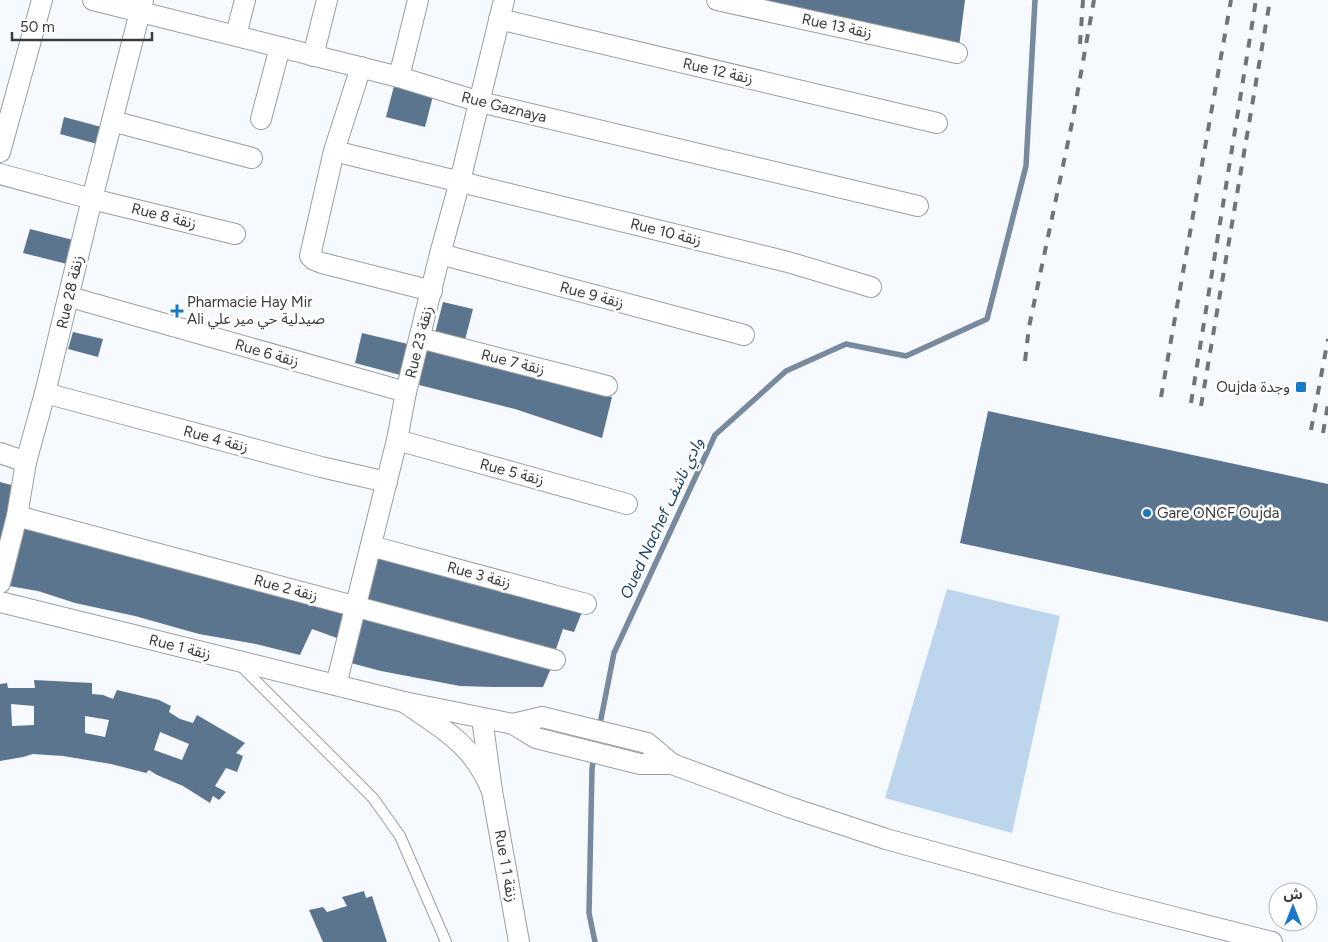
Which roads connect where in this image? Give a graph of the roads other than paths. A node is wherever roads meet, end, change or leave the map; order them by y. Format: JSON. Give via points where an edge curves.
{"nodes":[{"id":1,"x":42,"y":0,"type":"edge"},
{"id":2,"x":93,"y":0,"type":"edge"},
{"id":3,"x":245,"y":0,"type":"edge"},
{"id":4,"x":327,"y":0,"type":"edge"},
{"id":5,"x":418,"y":0,"type":"edge"},
{"id":6,"x":717,"y":0,"type":"edge"},
{"id":7,"x":142,"y":6,"type":"edge"},
{"id":8,"x":502,"y":10,"type":"edge"},
{"id":9,"x":236,"y":35,"type":"junction"},
{"id":10,"x":280,"y":47,"type":"junction"},
{"id":11,"x":957,"y":52,"type":"dead end"},
{"id":12,"x":313,"y":56,"type":"junction"},
{"id":13,"x":361,"y":67,"type":"junction"},
{"id":14,"x":399,"y":77,"type":"junction"},
{"id":15,"x":480,"y":102,"type":"junction"},
{"id":16,"x":261,"y":119,"type":"dead end"},
{"id":17,"x":112,"y":121,"type":"junction"},
{"id":18,"x":937,"y":123,"type":"dead end"},
{"id":19,"x":334,"y":151,"type":"junction"},
{"id":20,"x":0,"y":152,"type":"edge"},
{"id":21,"x":252,"y":158,"type":"dead end"},
{"id":22,"x":0,"y":174,"type":"edge"},
{"id":23,"x":460,"y":181,"type":"junction"},
{"id":24,"x":92,"y":199,"type":"junction"},
{"id":25,"x":918,"y":206,"type":"dead end"},
{"id":26,"x":235,"y":234,"type":"dead end"},
{"id":27,"x":440,"y":254,"type":"junction"},
{"id":28,"x":871,"y":287,"type":"dead end"},
{"id":29,"x":432,"y":291,"type":"junction"},
{"id":30,"x":70,"y":297,"type":"junction"},
{"id":31,"x":744,"y":335,"type":"dead end"},
{"id":32,"x":420,"y":338,"type":"junction"},
{"id":33,"x":607,"y":386,"type":"dead end"},
{"id":34,"x":406,"y":392,"type":"junction"},
{"id":35,"x":45,"y":393,"type":"junction"},
{"id":36,"x":398,"y":440,"type":"junction"},
{"id":37,"x":0,"y":453,"type":"edge"},
{"id":38,"x":26,"y":462,"type":"junction"},
{"id":39,"x":387,"y":482,"type":"junction"},
{"id":40,"x":627,"y":504,"type":"dead end"},
{"id":41,"x":17,"y":516,"type":"junction"},
{"id":42,"x":371,"y":546,"type":"junction"},
{"id":43,"x":0,"y":584,"type":"edge"},
{"id":44,"x":0,"y":602,"type":"edge"},
{"id":45,"x":586,"y":604,"type":"dead end"},
{"id":46,"x":356,"y":606,"type":"junction"},
{"id":47,"x":236,"y":660,"type":"junction"},
{"id":48,"x":555,"y":660,"type":"dead end"},
{"id":49,"x":336,"y":685,"type":"junction"},
{"id":50,"x":361,"y":691,"type":"joint"},
{"id":51,"x":404,"y":702,"type":"junction"},
{"id":52,"x":482,"y":718,"type":"junction"},
{"id":53,"x":513,"y":724,"type":"junction"},
{"id":54,"x":672,"y":764,"type":"junction"},
{"id":55,"x":492,"y":791,"type":"junction"},
{"id":56,"x":446,"y":942,"type":"edge"},
{"id":57,"x":519,"y":942,"type":"edge"},
{"id":58,"x":1272,"y":942,"type":"edge"}],
"edges":[{"from":1,"to":20,"type":"street"},
{"from":2,"to":7,"type":"street","name":"Rue Gaznaya"},
{"from":3,"to":9,"type":"street"},
{"from":4,"to":12,"type":"street"},
{"from":5,"to":14,"type":"street"},
{"from":6,"to":11,"type":"street","name":"Rue 13 زنقة"},
{"from":7,"to":9,"type":"street","name":"Rue Gaznaya"},
{"from":7,"to":17,"type":"street","name":"Rue 28 زنقة"},
{"from":8,"to":15,"type":"street","name":"Rue 23 زنقة"},
{"from":8,"to":18,"type":"street","name":"Rue 12 زنقة"},
{"from":9,"to":10,"type":"street","name":"Rue Gaznaya"},
{"from":10,"to":12,"type":"street","name":"Rue Gaznaya"},
{"from":10,"to":16,"type":"street"},
{"from":12,"to":13,"type":"street","name":"Rue Gaznaya"},
{"from":13,"to":14,"type":"street","name":"Rue Gaznaya"},
{"from":13,"to":19,"type":"street"},
{"from":14,"to":15,"type":"street","name":"Rue Gaznaya"},
{"from":15,"to":23,"type":"street","name":"Rue 23 زنقة"},
{"from":15,"to":25,"type":"street","name":"Rue Gaznaya"},
{"from":17,"to":21,"type":"street"},
{"from":17,"to":24,"type":"street","name":"Rue 28 زنقة"},
{"from":19,"to":23,"type":"street","name":"Rue 10 زنقة"},
{"from":19,"to":29,"type":"street","via":[[310,256],[314,260]]},
{"from":22,"to":24,"type":"street","name":"Rue 8 زنقة"},
{"from":23,"to":27,"type":"street","name":"Rue 23 زنقة"},
{"from":23,"to":28,"type":"street","name":"Rue 10 زنقة","via":[[788,262]]},
{"from":24,"to":26,"type":"street","name":"Rue 8 زنقة"},
{"from":24,"to":30,"type":"street","name":"Rue 28 زنقة"},
{"from":27,"to":29,"type":"street","name":"Rue 23 زنقة"},
{"from":27,"to":31,"type":"street","name":"Rue 9 زنقة"},
{"from":29,"to":32,"type":"street","name":"Rue 23 زنقة"},
{"from":30,"to":34,"type":"street","name":"Rue 6 زنقة"},
{"from":30,"to":35,"type":"street","name":"Rue 28 زنقة"},
{"from":32,"to":33,"type":"street","name":"Rue 7 زنقة"},
{"from":32,"to":34,"type":"street","name":"Rue 23 زنقة"},
{"from":34,"to":36,"type":"street","name":"Rue 23 زنقة"},
{"from":35,"to":38,"type":"street","name":"Rue 28 زنقة"},
{"from":35,"to":39,"type":"street","name":"Rue 4 زنقة"},
{"from":36,"to":39,"type":"street","name":"Rue 23 زنقة"},
{"from":36,"to":40,"type":"street","name":"Rue 5 زنقة"},
{"from":37,"to":38,"type":"street"},
{"from":38,"to":41,"type":"street","name":"Rue 28 زنقة"},
{"from":39,"to":42,"type":"street","name":"Rue 23 زنقة"},
{"from":41,"to":43,"type":"street","name":"Rue 28 زنقة"},
{"from":41,"to":46,"type":"street","name":"Rue 2 زنقة"},
{"from":42,"to":45,"type":"street","name":"Rue 3 زنقة"},
{"from":42,"to":46,"type":"street","name":"Rue 23 زنقة"},
{"from":44,"to":47,"type":"street","name":"Rue زنقة 1"},
{"from":46,"to":48,"type":"street","name":"Rue 2 زنقة"},
{"from":46,"to":49,"type":"street","name":"Rue 23 زنقة"},
{"from":47,"to":49,"type":"street","name":"Rue زنقة 1"},
{"from":47,"to":56,"type":"lane","via":[[373,798],[400,836]]},
{"from":49,"to":50,"type":"street","name":"Rue زنقة 1"},
{"from":50,"to":51,"type":"street","name":"Rue 1 زنقة 1"},
{"from":51,"to":52,"type":"street"},
{"from":51,"to":55,"type":"street","name":"Rue 1 زنقة 1","via":[[455,737],[468,750]]},
{"from":52,"to":53,"type":"street"},
{"from":52,"to":55,"type":"street","name":"Rue 1 زنقة 1"},
{"from":53,"to":54,"type":"street","via":[[536,738],[640,764]]},
{"from":53,"to":54,"type":"street","via":[[542,717],[647,743]]},
{"from":54,"to":58,"type":"street","via":[[886,839]]},
{"from":55,"to":57,"type":"street","name":"Rue 1 زنقة 1"}]}
